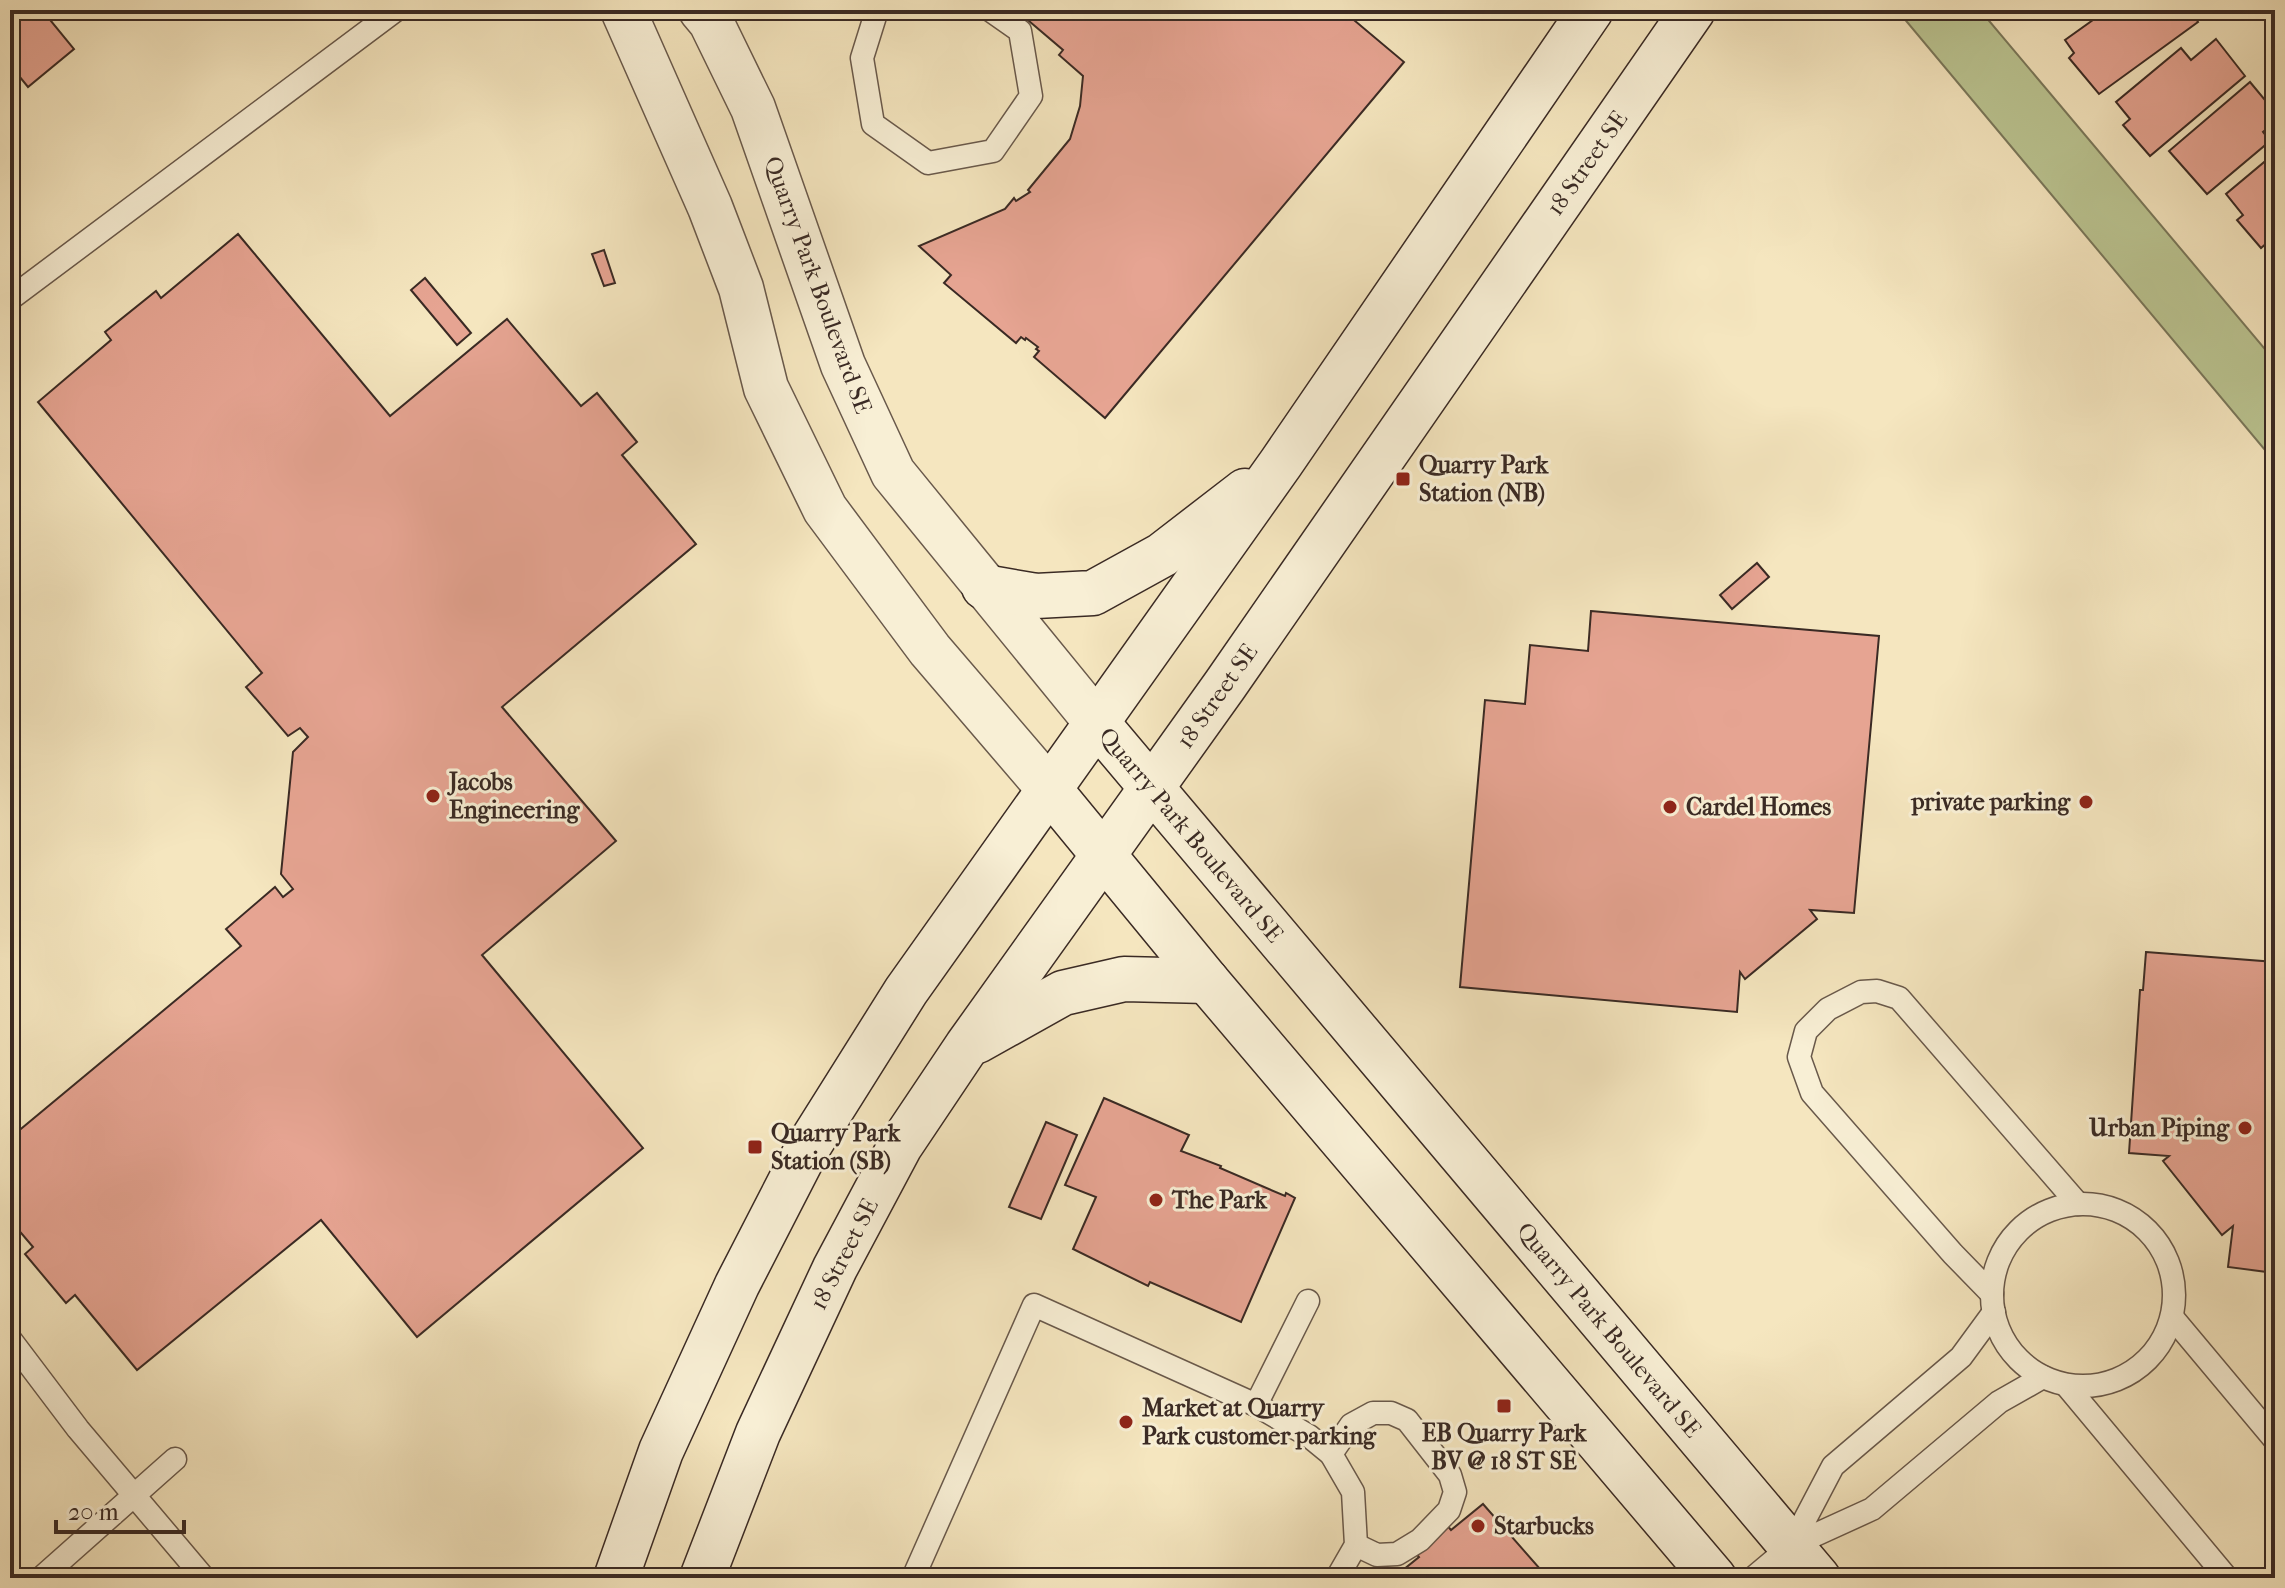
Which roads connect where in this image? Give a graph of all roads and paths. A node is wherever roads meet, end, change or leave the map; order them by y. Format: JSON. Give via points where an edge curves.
{"nodes":[{"id":1,"x":396,"y":10,"type":"edge"},
{"id":2,"x":623,"y":10,"type":"edge"},
{"id":3,"x":701,"y":10,"type":"edge"},
{"id":4,"x":877,"y":10,"type":"edge"},
{"id":5,"x":990,"y":10,"type":"edge"},
{"id":6,"x":1591,"y":10,"type":"edge"},
{"id":7,"x":1693,"y":10,"type":"edge"},
{"id":8,"x":10,"y":299,"type":"edge"},
{"id":9,"x":1281,"y":463,"type":"junction"},
{"id":10,"x":984,"y":587,"type":"junction"},
{"id":11,"x":1097,"y":723,"type":"junction"},
{"id":12,"x":1151,"y":789,"type":"junction"},
{"id":13,"x":1050,"y":790,"type":"junction"},
{"id":14,"x":1102,"y":856,"type":"junction"},
{"id":15,"x":1207,"y":981,"type":"junction"},
{"id":16,"x":967,"y":1046,"type":"junction"},
{"id":17,"x":2078,"y":1204,"type":"junction"},
{"id":18,"x":1308,"y":1301,"type":"dead end"},
{"id":19,"x":1993,"y":1303,"type":"junction"},
{"id":20,"x":2172,"y":1317,"type":"junction"},
{"id":21,"x":10,"y":1339,"type":"edge"},
{"id":22,"x":2043,"y":1377,"type":"junction"},
{"id":23,"x":2066,"y":1385,"type":"junction"},
{"id":24,"x":1256,"y":1405,"type":"junction"},
{"id":25,"x":2275,"y":1440,"type":"edge"},
{"id":26,"x":1331,"y":1454,"type":"junction"},
{"id":27,"x":175,"y":1459,"type":"dead end"},
{"id":28,"x":134,"y":1495,"type":"junction"},
{"id":29,"x":1356,"y":1545,"type":"junction"},
{"id":30,"x":1804,"y":1562,"type":"edge"},
{"id":31,"x":41,"y":1578,"type":"edge"},
{"id":32,"x":204,"y":1578,"type":"edge"},
{"id":33,"x":616,"y":1578,"type":"edge"},
{"id":34,"x":702,"y":1578,"type":"edge"},
{"id":35,"x":913,"y":1578,"type":"edge"},
{"id":36,"x":1337,"y":1578,"type":"edge"},
{"id":37,"x":1714,"y":1578,"type":"edge"},
{"id":38,"x":1753,"y":1578,"type":"edge"},
{"id":39,"x":2227,"y":1578,"type":"edge"}],
"edges":[{"from":1,"to":8,"type":"lane"},
{"from":2,"to":13,"type":"main road","via":[[716,220],[741,288],[766,388],[825,509],[930,650]]},
{"from":3,"to":10,"type":"main road","name":"Quarry Park Boulevard SE","via":[[753,108],[843,365],[893,473]]},
{"from":4,"to":5,"type":"lane","via":[[862,58],[873,124],[928,163],[993,151],[1031,96],[1020,31]]},
{"from":6,"to":9,"type":"main road"},
{"from":7,"to":12,"type":"main road","name":"18 Street SE"},
{"from":9,"to":10,"type":"main road","via":[[1162,555],[1093,593],[1036,596]]},
{"from":9,"to":11,"type":"main road"},
{"from":10,"to":11,"type":"main road","name":"Quarry Park Boulevard SE"},
{"from":11,"to":12,"type":"main road","name":"Quarry Park Boulevard SE"},
{"from":11,"to":13,"type":"main road"},
{"from":12,"to":14,"type":"main road","name":"18 Street SE"},
{"from":12,"to":30,"type":"main road","name":"Quarry Park Boulevard SE"},
{"from":13,"to":14,"type":"main road"},
{"from":13,"to":33,"type":"main road","via":[[906,991],[808,1147],[661,1451]]},
{"from":14,"to":15,"type":"main road"},
{"from":14,"to":16,"type":"main road","name":"18 Street SE"},
{"from":15,"to":16,"type":"main road","via":[[1124,979],[1063,993]]},
{"from":15,"to":37,"type":"main road"},
{"from":16,"to":34,"type":"main road","name":"18 Street SE","via":[[900,1146],[835,1268],[758,1433]]},
{"from":17,"to":19,"type":"lane","via":[[2027,1223],[2009,1243],[1996,1267]]},
{"from":17,"to":19,"type":"lane","via":[[1899,998],[1861,992],[1828,1009],[1806,1031],[1799,1057],[1812,1093]]},
{"from":17,"to":20,"type":"lane","via":[[2106,1207],[2132,1218],[2153,1237],[2168,1261]]},
{"from":18,"to":24,"type":"lane"},
{"from":19,"to":22,"type":"lane","via":[[2003,1339],[2020,1361]]},
{"from":19,"to":30,"type":"lane","via":[[1961,1357],[1833,1466]]},
{"from":20,"to":23,"type":"lane","via":[[2164,1339],[2133,1372],[2112,1382]]},
{"from":20,"to":25,"type":"lane"},
{"from":21,"to":28,"type":"lane"},
{"from":22,"to":23,"type":"lane"},
{"from":22,"to":30,"type":"lane","via":[[1999,1402]]},
{"from":23,"to":39,"type":"lane"},
{"from":24,"to":26,"type":"lane"},
{"from":24,"to":35,"type":"lane","via":[[1034,1305]]},
{"from":26,"to":29,"type":"lane","via":[[1353,1492]]},
{"from":26,"to":29,"type":"lane","via":[[1351,1425],[1373,1413],[1391,1413],[1407,1420],[1450,1475],[1455,1492],[1449,1510],[1420,1540],[1397,1554],[1377,1555]]},
{"from":27,"to":28,"type":"lane"},
{"from":28,"to":31,"type":"lane"},
{"from":28,"to":32,"type":"lane"},
{"from":29,"to":36,"type":"lane"},
{"from":30,"to":38,"type":"lane"}]}
